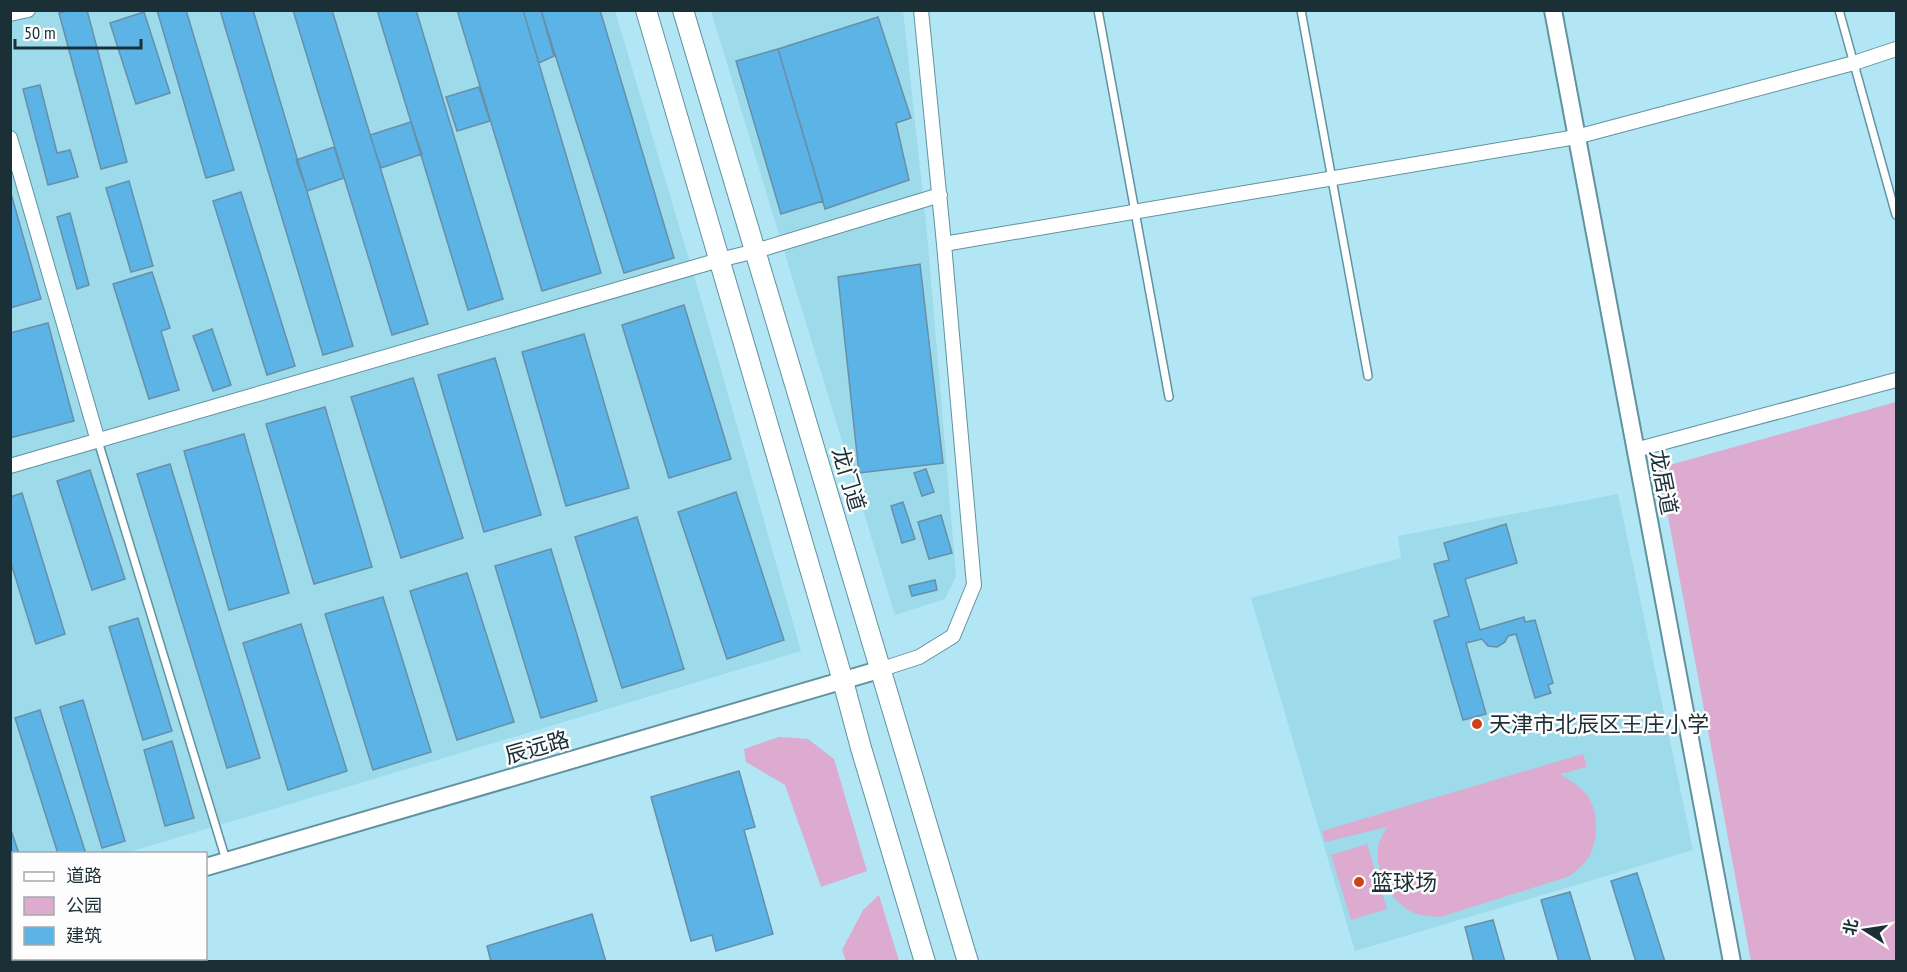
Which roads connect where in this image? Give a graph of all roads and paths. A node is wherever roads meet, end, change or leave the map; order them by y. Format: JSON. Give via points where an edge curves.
{"nodes":[{"id":1,"x":28,"y":10,"type":"edge"},
{"id":2,"x":646,"y":10,"type":"edge"},
{"id":3,"x":683,"y":10,"type":"edge"},
{"id":4,"x":921,"y":10,"type":"edge"},
{"id":5,"x":1098,"y":10,"type":"edge"},
{"id":6,"x":1301,"y":10,"type":"edge"},
{"id":7,"x":1553,"y":10,"type":"edge"},
{"id":8,"x":1839,"y":10,"type":"edge"},
{"id":9,"x":10,"y":14,"type":"edge"},
{"id":10,"x":1896,"y":50,"type":"edge"},
{"id":11,"x":1854,"y":63,"type":"junction"},
{"id":12,"x":1576,"y":137,"type":"junction"},
{"id":13,"x":10,"y":138,"type":"edge"},
{"id":14,"x":1333,"y":179,"type":"junction"},
{"id":15,"x":939,"y":195,"type":"junction"},
{"id":16,"x":1135,"y":212,"type":"junction"},
{"id":17,"x":1896,"y":215,"type":"edge"},
{"id":18,"x":944,"y":244,"type":"junction"},
{"id":19,"x":756,"y":251,"type":"junction"},
{"id":20,"x":719,"y":260,"type":"junction"},
{"id":21,"x":1368,"y":376,"type":"dead end"},
{"id":22,"x":1896,"y":380,"type":"edge"},
{"id":23,"x":1169,"y":397,"type":"dead end"},
{"id":24,"x":98,"y":441,"type":"junction"},
{"id":25,"x":1635,"y":450,"type":"junction"},
{"id":26,"x":10,"y":466,"type":"edge"},
{"id":27,"x":882,"y":669,"type":"junction"},
{"id":28,"x":843,"y":681,"type":"junction"},
{"id":29,"x":227,"y":861,"type":"junction"},
{"id":30,"x":207,"y":867,"type":"edge"},
{"id":31,"x":925,"y":962,"type":"edge"},
{"id":32,"x":968,"y":962,"type":"edge"},
{"id":33,"x":1732,"y":962,"type":"edge"}],
"edges":[{"from":1,"to":9,"type":"street"},
{"from":2,"to":20,"type":"main road"},
{"from":3,"to":19,"type":"main road","name":"龙门道"},
{"from":4,"to":15,"type":"street"},
{"from":5,"to":16,"type":"lane"},
{"from":6,"to":14,"type":"lane"},
{"from":7,"to":12,"type":"street","name":"龙居道"},
{"from":8,"to":11,"type":"lane"},
{"from":10,"to":11,"type":"street"},
{"from":11,"to":12,"type":"street"},
{"from":11,"to":17,"type":"lane"},
{"from":12,"to":14,"type":"street"},
{"from":12,"to":25,"type":"street","name":"龙居道"},
{"from":13,"to":24,"type":"street"},
{"from":14,"to":16,"type":"street"},
{"from":14,"to":21,"type":"lane"},
{"from":15,"to":18,"type":"street"},
{"from":15,"to":19,"type":"street"},
{"from":16,"to":18,"type":"street"},
{"from":16,"to":23,"type":"lane"},
{"from":18,"to":27,"type":"street","via":[[974,585],[953,636],[919,657]]},
{"from":19,"to":20,"type":"street"},
{"from":19,"to":27,"type":"main road","name":"龙门道"},
{"from":20,"to":24,"type":"street"},
{"from":20,"to":28,"type":"main road"},
{"from":22,"to":25,"type":"street"},
{"from":24,"to":26,"type":"street"},
{"from":24,"to":29,"type":"lane"},
{"from":25,"to":33,"type":"street","name":"龙居道"},
{"from":27,"to":28,"type":"street","name":"辰远路"},
{"from":27,"to":32,"type":"main road","name":"龙门道"},
{"from":28,"to":29,"type":"street","name":"辰远路"},
{"from":28,"to":31,"type":"main road"},
{"from":29,"to":30,"type":"street","name":"辰远路"}]}
